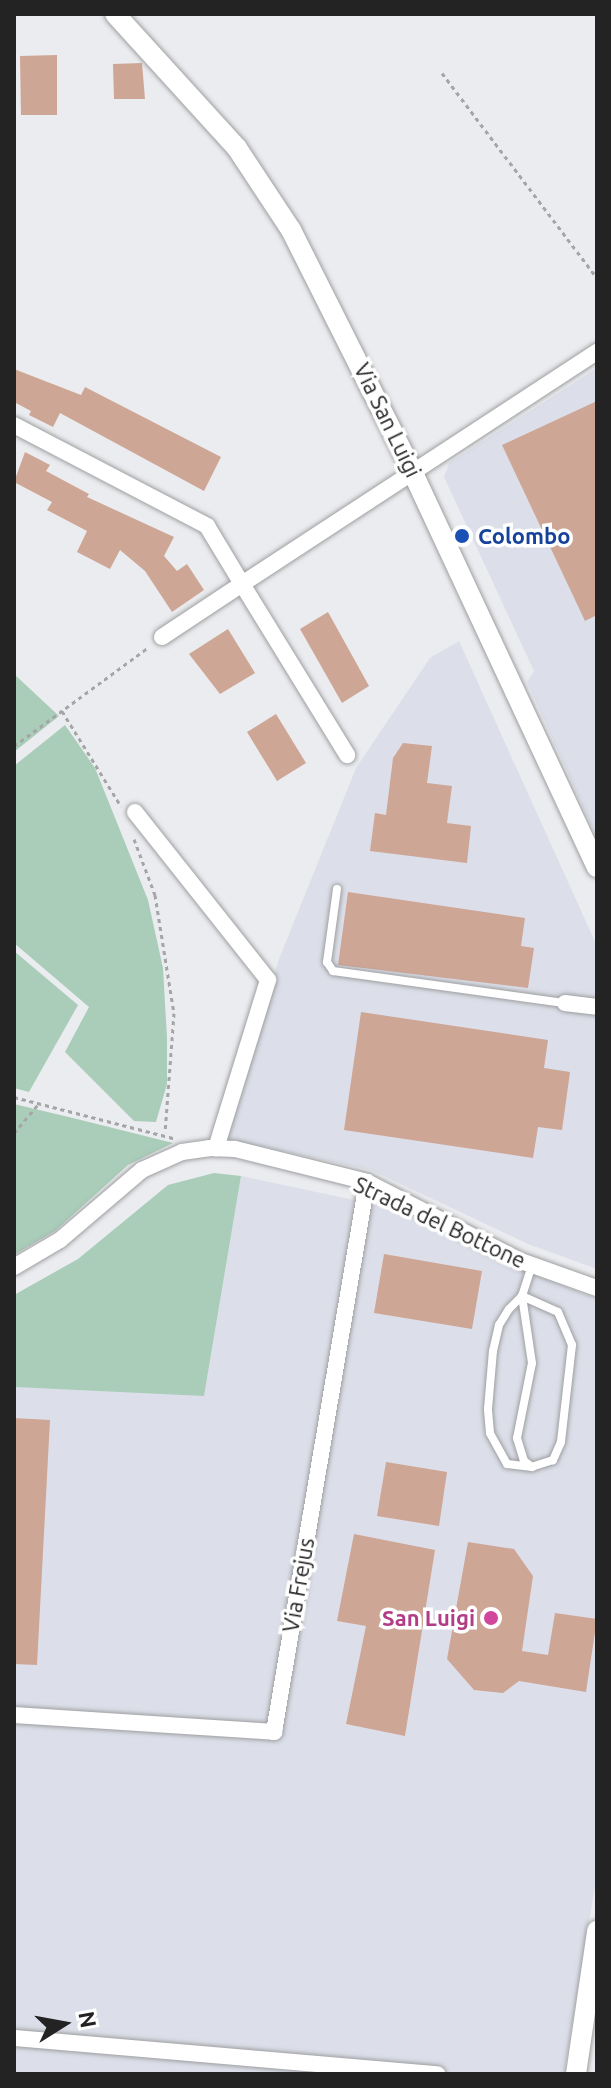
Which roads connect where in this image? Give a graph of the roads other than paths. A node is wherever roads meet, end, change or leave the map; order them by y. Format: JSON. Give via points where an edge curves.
{"nodes":[{"id":1,"x":115,"y":14,"type":"edge"},
{"id":2,"x":597,"y":352,"type":"edge"},
{"id":3,"x":14,"y":425,"type":"edge"},
{"id":4,"x":413,"y":473,"type":"junction"},
{"id":5,"x":242,"y":584,"type":"junction"},
{"id":6,"x":162,"y":637,"type":"road end"},
{"id":7,"x":347,"y":755,"type":"dead end"},
{"id":8,"x":128,"y":810,"type":"road end"},
{"id":9,"x":597,"y":867,"type":"edge"},
{"id":10,"x":337,"y":889,"type":"dead end"},
{"id":11,"x":565,"y":1003,"type":"joint"},
{"id":12,"x":597,"y":1007,"type":"edge"},
{"id":13,"x":216,"y":1148,"type":"junction"},
{"id":14,"x":367,"y":1182,"type":"junction"},
{"id":15,"x":532,"y":1265,"type":"junction"},
{"id":16,"x":14,"y":1267,"type":"edge"},
{"id":17,"x":597,"y":1288,"type":"edge"},
{"id":18,"x":522,"y":1296,"type":"junction"},
{"id":19,"x":532,"y":1467,"type":"junction"},
{"id":20,"x":14,"y":1715,"type":"edge"},
{"id":21,"x":597,"y":1931,"type":"edge"},
{"id":22,"x":14,"y":2038,"type":"edge"},
{"id":23,"x":577,"y":2051,"type":"junction"},
{"id":24,"x":437,"y":2074,"type":"edge"},
{"id":25,"x":576,"y":2074,"type":"edge"},
{"id":26,"x":587,"y":2074,"type":"edge"}],
"edges":[{"from":1,"to":4,"type":"street","name":"Via San Luigi","via":[[237,148],[284,218]]},
{"from":2,"to":4,"type":"street"},
{"from":3,"to":5,"type":"street","via":[[207,526]]},
{"from":4,"to":5,"type":"street"},
{"from":4,"to":9,"type":"street","name":"Via San Luigi"},
{"from":5,"to":6,"type":"street"},
{"from":5,"to":7,"type":"street"},
{"from":8,"to":13,"type":"street","via":[[268,980]]},
{"from":10,"to":11,"type":"lane","via":[[327,962],[333,971]]},
{"from":11,"to":12,"type":"street"},
{"from":13,"to":14,"type":"street","name":"Strada del Bottone"},
{"from":13,"to":16,"type":"street","name":"Strada del Bottone","via":[[182,1152],[142,1170],[60,1240]]},
{"from":14,"to":15,"type":"street","name":"Strada del Bottone"},
{"from":14,"to":20,"type":"street","name":"Via Frejus","via":[[274,1732]]},
{"from":15,"to":17,"type":"street","name":"Strada del Bottone"},
{"from":15,"to":18,"type":"lane"},
{"from":18,"to":19,"type":"lane","via":[[533,1345],[516,1424],[521,1454]]},
{"from":18,"to":19,"type":"lane","via":[[499,1325],[490,1433],[507,1464]]},
{"from":18,"to":19,"type":"lane","via":[[558,1312],[572,1345],[561,1442],[553,1460]]},
{"from":21,"to":23,"type":"street"},
{"from":22,"to":24,"type":"street"},
{"from":23,"to":25,"type":"street"},
{"from":23,"to":26,"type":"street"}]}
